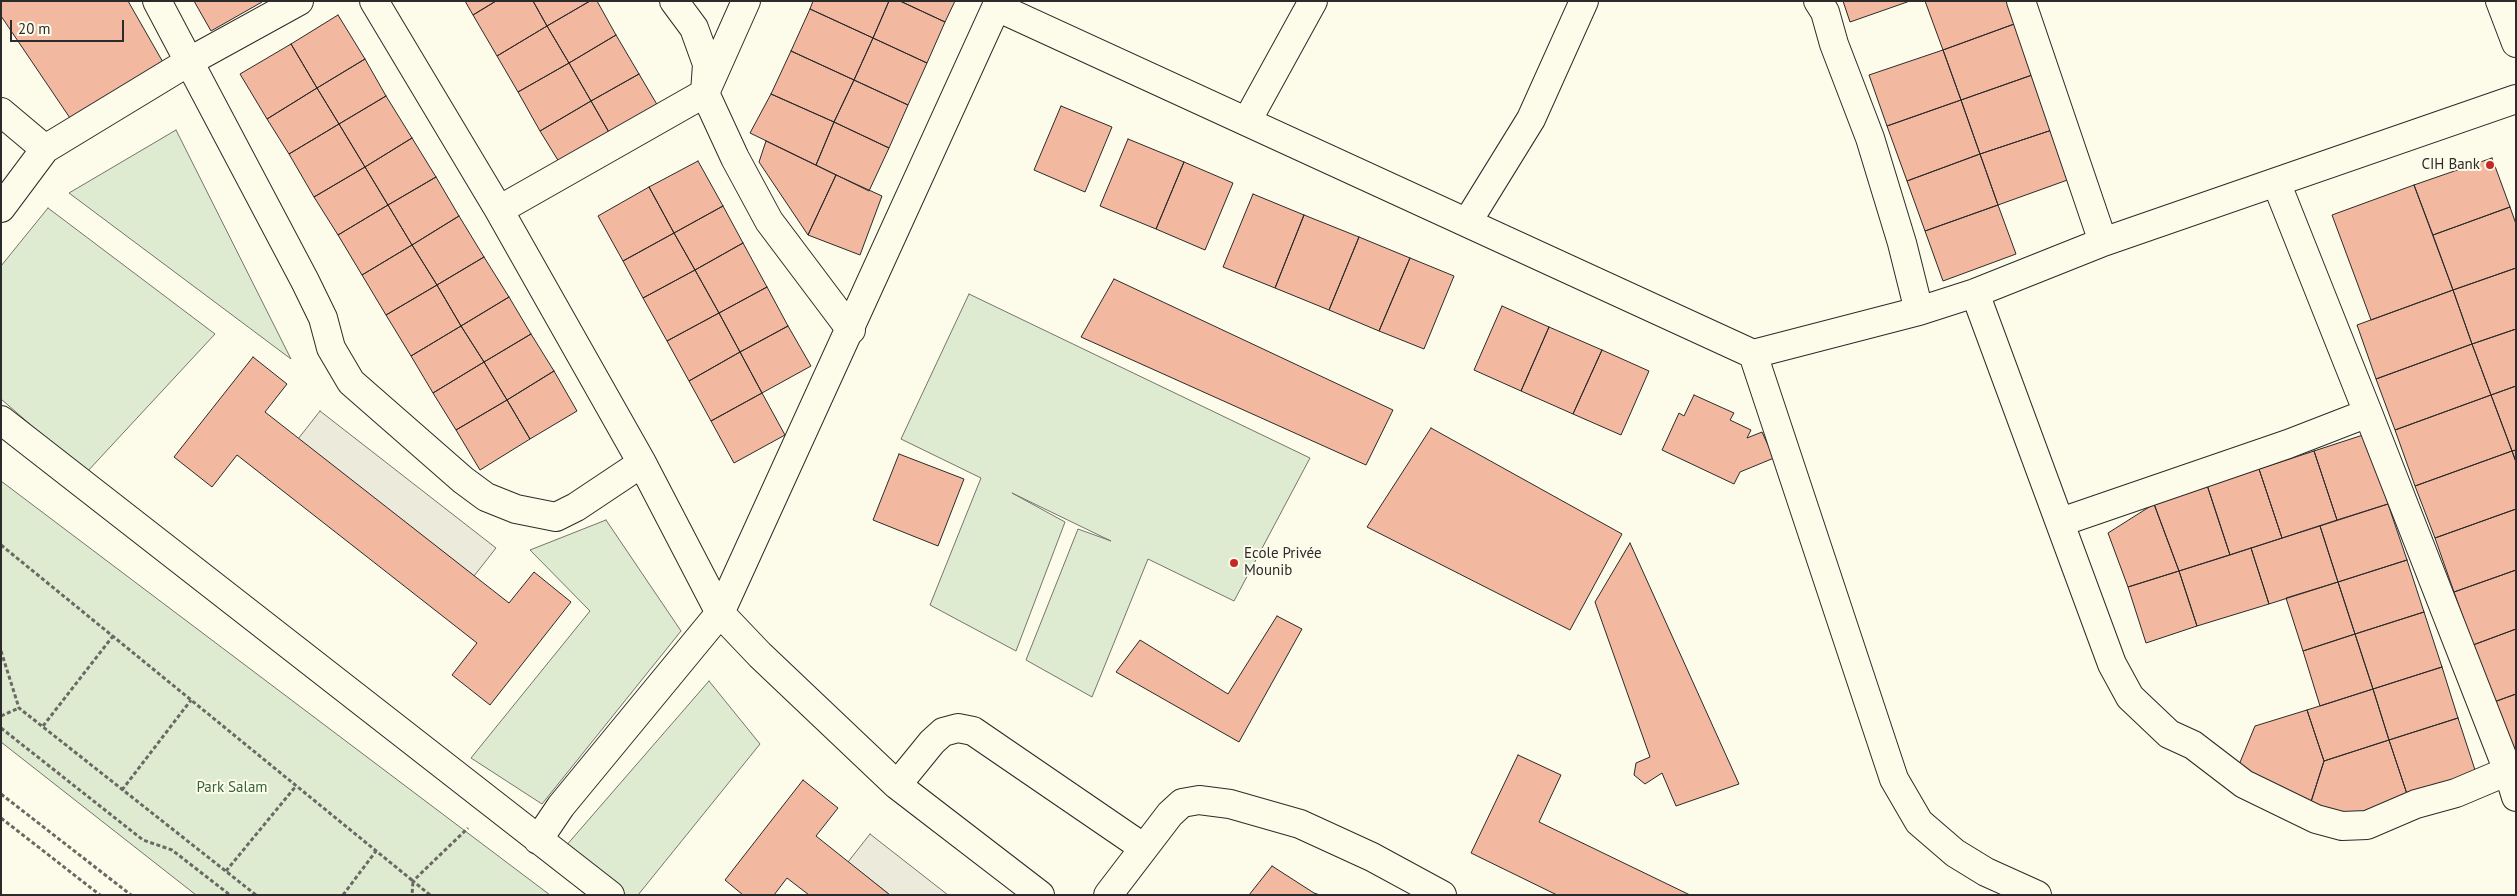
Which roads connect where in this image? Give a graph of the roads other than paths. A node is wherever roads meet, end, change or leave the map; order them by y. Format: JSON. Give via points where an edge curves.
{"nodes":[{"id":1,"x":157,"y":1,"type":"edge"},
{"id":2,"x":299,"y":1,"type":"edge"},
{"id":3,"x":374,"y":1,"type":"edge"},
{"id":4,"x":674,"y":1,"type":"edge"},
{"id":5,"x":746,"y":1,"type":"edge"},
{"id":6,"x":1312,"y":1,"type":"edge"},
{"id":7,"x":1584,"y":1,"type":"edge"},
{"id":8,"x":1818,"y":1,"type":"edge"},
{"id":9,"x":2021,"y":1,"type":"edge"},
{"id":10,"x":2500,"y":1,"type":"edge"},
{"id":11,"x":998,"y":4,"type":"edge"},
{"id":12,"x":2516,"y":43,"type":"edge"},
{"id":13,"x":190,"y":61,"type":"junction"},
{"id":14,"x":705,"y":93,"type":"junction"},
{"id":15,"x":2516,"y":99,"type":"edge"},
{"id":16,"x":1,"y":112,"type":"edge"},
{"id":17,"x":1247,"y":121,"type":"junction"},
{"id":18,"x":45,"y":149,"type":"junction"},
{"id":19,"x":2276,"y":182,"type":"junction"},
{"id":20,"x":1,"y":208,"type":"edge"},
{"id":21,"x":499,"y":210,"type":"junction"},
{"id":22,"x":1468,"y":221,"type":"junction"},
{"id":23,"x":2103,"y":242,"type":"junction"},
{"id":24,"x":1975,"y":293,"type":"junction"},
{"id":25,"x":1919,"y":311,"type":"junction"},
{"id":26,"x":850,"y":330,"type":"junction"},
{"id":27,"x":1753,"y":354,"type":"junction"},
{"id":28,"x":2368,"y":413,"type":"junction"},
{"id":29,"x":1,"y":420,"type":"edge"},
{"id":30,"x":642,"y":463,"type":"junction"},
{"id":31,"x":2061,"y":522,"type":"junction"},
{"id":32,"x":720,"y":613,"type":"junction"},
{"id":33,"x":2508,"y":770,"type":"junction"},
{"id":34,"x":897,"y":785,"type":"junction"},
{"id":35,"x":2516,"y":797,"type":"edge"},
{"id":36,"x":538,"y":840,"type":"junction"},
{"id":37,"x":1144,"y":848,"type":"junction"},
{"id":38,"x":2027,"y":893,"type":"edge"},
{"id":39,"x":610,"y":895,"type":"edge"},
{"id":40,"x":1040,"y":895,"type":"edge"},
{"id":41,"x":1108,"y":895,"type":"edge"},
{"id":42,"x":1442,"y":895,"type":"edge"}],
"edges":[{"from":1,"to":13,"type":"street"},
{"from":2,"to":13,"type":"street"},
{"from":3,"to":21,"type":"street"},
{"from":4,"to":14,"type":"street","via":[[694,28],[707,64]]},
{"from":5,"to":14,"type":"street"},
{"from":6,"to":17,"type":"street"},
{"from":7,"to":22,"type":"street","via":[[1532,119]]},
{"from":8,"to":25,"type":"street","via":[[1825,12],[1870,138]]},
{"from":9,"to":23,"type":"street"},
{"from":10,"to":12,"type":"street"},
{"from":11,"to":17,"type":"street"},
{"from":11,"to":26,"type":"street"},
{"from":13,"to":18,"type":"street"},
{"from":13,"to":30,"type":"street","via":[[323,318],[331,348],[350,382],[463,480],[486,496],[516,509],[556,517]]},
{"from":14,"to":21,"type":"street"},
{"from":14,"to":26,"type":"street","via":[[734,158],[769,221]]},
{"from":15,"to":19,"type":"street"},
{"from":16,"to":18,"type":"street"},
{"from":17,"to":22,"type":"street"},
{"from":18,"to":20,"type":"street"},
{"from":19,"to":23,"type":"street"},
{"from":19,"to":28,"type":"street"},
{"from":21,"to":30,"type":"street"},
{"from":22,"to":27,"type":"street"},
{"from":23,"to":24,"type":"street"},
{"from":24,"to":25,"type":"street"},
{"from":24,"to":31,"type":"street"},
{"from":25,"to":27,"type":"street"},
{"from":26,"to":32,"type":"street"},
{"from":27,"to":38,"type":"street","via":[[1894,780],[1919,822],[1955,854]]},
{"from":28,"to":31,"type":"street"},
{"from":28,"to":33,"type":"street"},
{"from":29,"to":36,"type":"street"},
{"from":30,"to":32,"type":"street"},
{"from":31,"to":33,"type":"street","via":[[2112,664],[2130,697],[2170,734],[2193,745],[2244,784],[2316,819],[2342,826],[2367,825]]},
{"from":32,"to":34,"type":"street"},
{"from":32,"to":36,"type":"street","via":[[561,806]]},
{"from":33,"to":35,"type":"street"},
{"from":34,"to":37,"type":"street","via":[[943,732],[958,728],[974,731]]},
{"from":34,"to":40,"type":"street"},
{"from":36,"to":39,"type":"street"},
{"from":37,"to":41,"type":"street"},
{"from":37,"to":42,"type":"street","via":[[1182,803],[1199,800],[1230,804],[1300,824],[1372,857]]}]}
